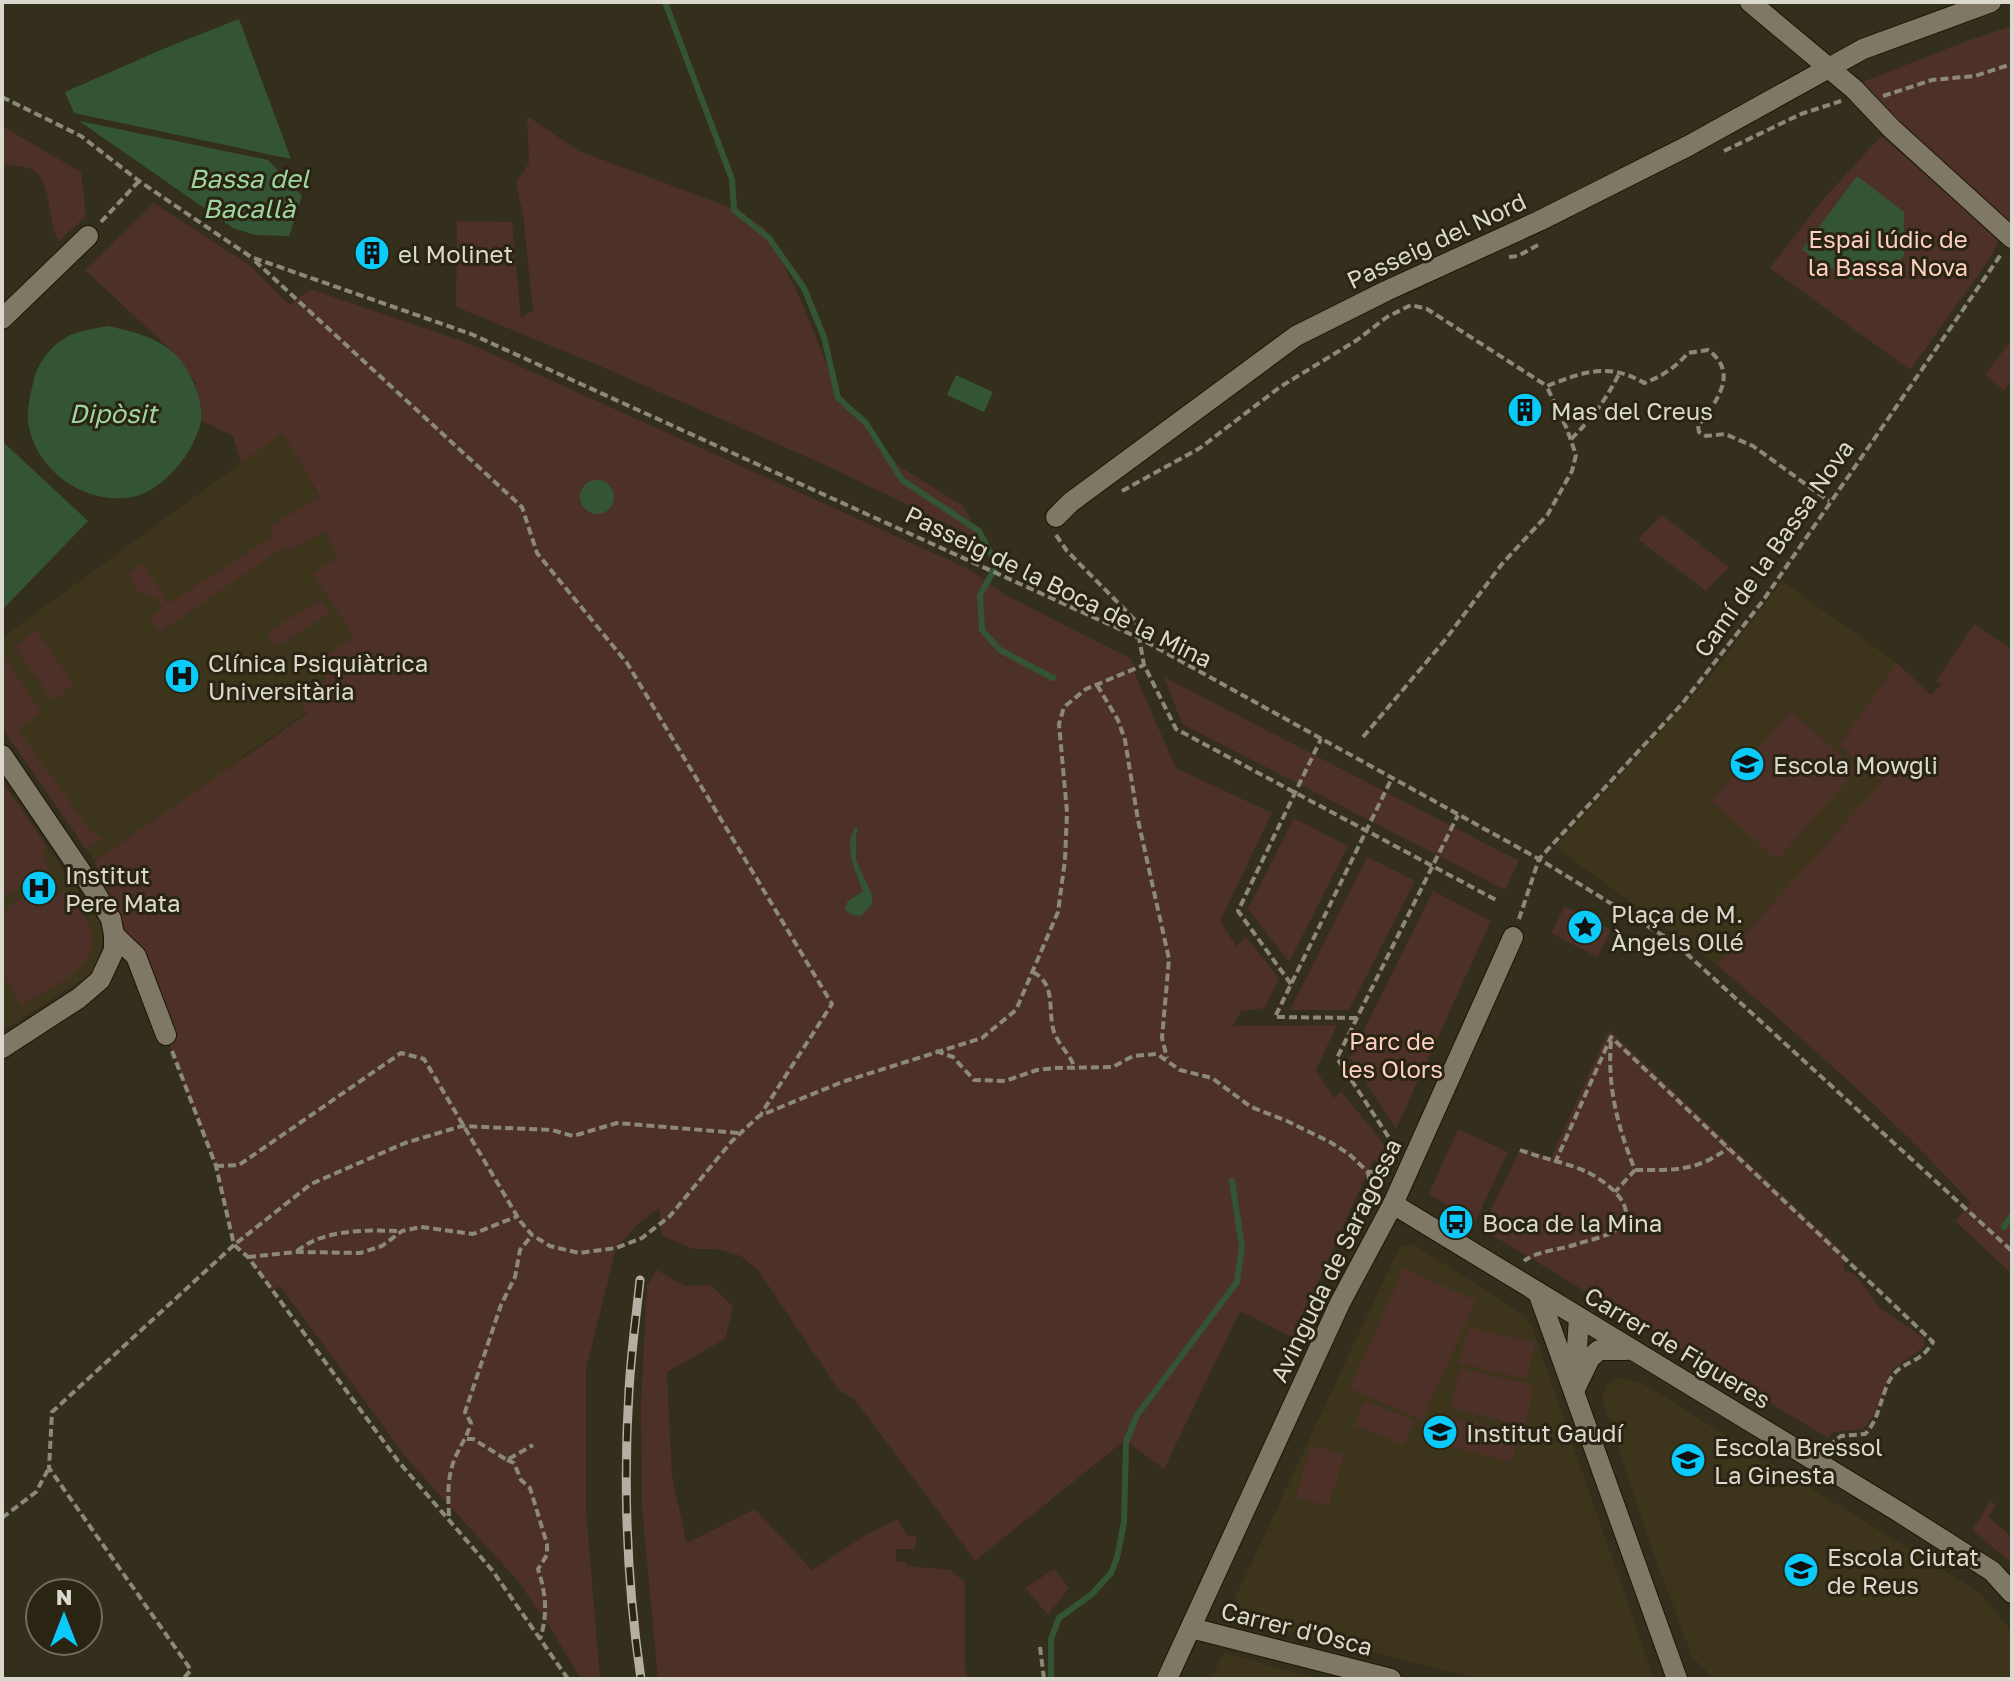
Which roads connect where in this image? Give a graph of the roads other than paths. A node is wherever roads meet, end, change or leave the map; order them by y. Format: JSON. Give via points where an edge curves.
{"nodes":[{"id":1,"x":1750,"y":2,"type":"edge"},
{"id":2,"x":1991,"y":2,"type":"edge"},
{"id":3,"x":1829,"y":68,"type":"junction"},
{"id":4,"x":88,"y":236,"type":"road end"},
{"id":5,"x":2010,"y":241,"type":"edge"},
{"id":6,"x":2,"y":319,"type":"edge"},
{"id":7,"x":1056,"y":517,"type":"road end"},
{"id":8,"x":2,"y":755,"type":"edge"},
{"id":9,"x":114,"y":935,"type":"junction"},
{"id":10,"x":1513,"y":937,"type":"road end"},
{"id":11,"x":166,"y":1035,"type":"road end"},
{"id":12,"x":2,"y":1048,"type":"edge"},
{"id":13,"x":1393,"y":1204,"type":"junction"},
{"id":14,"x":1538,"y":1292,"type":"junction"},
{"id":15,"x":1579,"y":1318,"type":"junction"},
{"id":16,"x":1559,"y":1350,"type":"junction"},
{"id":17,"x":1634,"y":1352,"type":"junction"},
{"id":18,"x":1574,"y":1391,"type":"junction"},
{"id":19,"x":2012,"y":1593,"type":"edge"},
{"id":20,"x":1191,"y":1628,"type":"junction"},
{"id":21,"x":1167,"y":1679,"type":"edge"},
{"id":22,"x":1391,"y":1679,"type":"edge"},
{"id":23,"x":1677,"y":1679,"type":"edge"}],
"edges":[{"from":1,"to":3,"type":"street"},
{"from":2,"to":3,"type":"street","name":"Passeig del Nord","via":[[1863,49]]},
{"from":3,"to":5,"type":"street"},
{"from":3,"to":7,"type":"street","name":"Passeig del Nord","via":[[1539,221],[1296,336]]},
{"from":4,"to":6,"type":"street"},
{"from":8,"to":9,"type":"street","via":[[95,892]]},
{"from":9,"to":11,"type":"street","via":[[136,956]]},
{"from":9,"to":12,"type":"street","via":[[114,950],[100,980]]},
{"from":10,"to":13,"type":"street","name":"Avinguda de Saragossa"},
{"from":13,"to":14,"type":"street","name":"Carrer de Figueres"},
{"from":13,"to":20,"type":"street","name":"Avinguda de Saragossa","via":[[1340,1303]]},
{"from":14,"to":15,"type":"street","name":"Carrer de Figueres"},
{"from":14,"to":16,"type":"street"},
{"from":15,"to":16,"type":"street","via":[[1563,1324]]},
{"from":15,"to":17,"type":"street","name":"Carrer de Figueres"},
{"from":15,"to":18,"type":"street"},
{"from":16,"to":18,"type":"street"},
{"from":17,"to":18,"type":"street","via":[[1599,1350]]},
{"from":17,"to":19,"type":"street","name":"Carrer de Figueres","via":[[1992,1571]]},
{"from":18,"to":23,"type":"street"},
{"from":20,"to":21,"type":"street","name":"Avinguda de Saragossa"},
{"from":20,"to":22,"type":"street","name":"Carrer d'Osca"}]}
